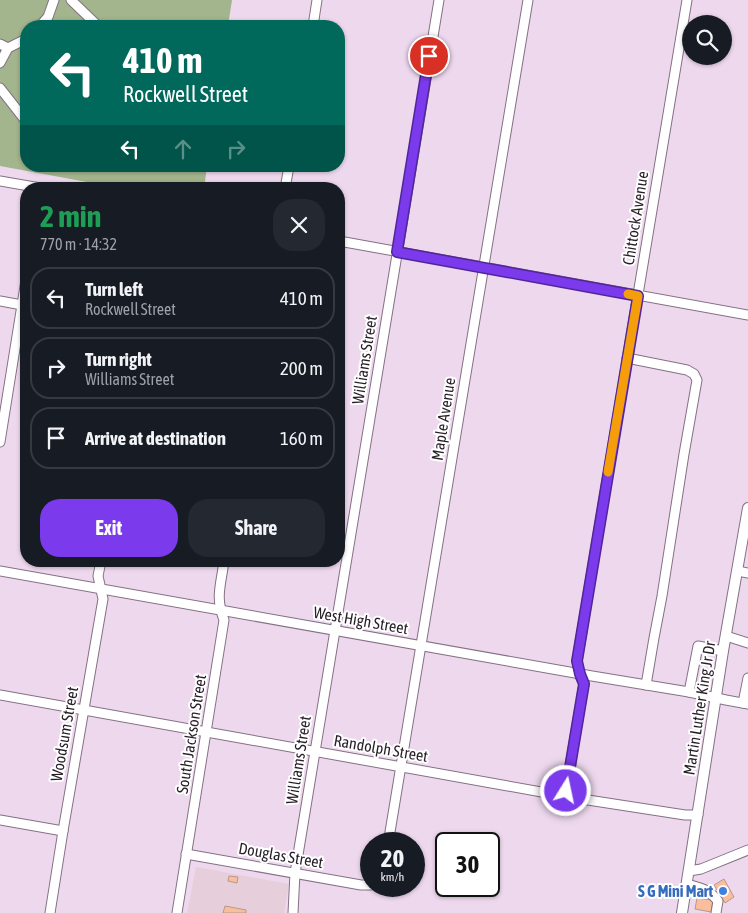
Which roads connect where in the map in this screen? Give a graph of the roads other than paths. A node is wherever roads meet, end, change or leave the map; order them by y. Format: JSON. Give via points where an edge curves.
{"nodes":[{"id":1,"x":54,"y":0,"type":"edge"},
{"id":2,"x":71,"y":0,"type":"edge"},
{"id":3,"x":317,"y":0,"type":"edge"},
{"id":4,"x":439,"y":0,"type":"edge"},
{"id":5,"x":528,"y":0,"type":"edge"},
{"id":6,"x":687,"y":0,"type":"edge"},
{"id":7,"x":45,"y":20,"type":"edge"},
{"id":8,"x":92,"y":20,"type":"edge"},
{"id":9,"x":314,"y":20,"type":"edge"},
{"id":10,"x":20,"y":41,"type":"edge"},
{"id":11,"x":4,"y":46,"type":"edge"},
{"id":12,"x":0,"y":63,"type":"edge"},
{"id":13,"x":0,"y":88,"type":"edge"},
{"id":14,"x":20,"y":114,"type":"edge"},
{"id":15,"x":0,"y":181,"type":"edge"},
{"id":16,"x":20,"y":184,"type":"edge"},
{"id":17,"x":345,"y":242,"type":"edge"},
{"id":18,"x":397,"y":252,"type":"junction"},
{"id":19,"x":483,"y":267,"type":"junction"},
{"id":20,"x":638,"y":296,"type":"junction"},
{"id":21,"x":0,"y":301,"type":"edge"},
{"id":22,"x":20,"y":305,"type":"edge"},
{"id":23,"x":748,"y":315,"type":"edge"},
{"id":24,"x":20,"y":317,"type":"edge"},
{"id":25,"x":627,"y":358,"type":"junction"},
{"id":26,"x":0,"y":442,"type":"edge"},
{"id":27,"x":748,"y":508,"type":"edge"},
{"id":28,"x":345,"y":566,"type":"edge"},
{"id":29,"x":100,"y":567,"type":"edge"},
{"id":30,"x":223,"y":567,"type":"edge"},
{"id":31,"x":345,"y":567,"type":"edge"},
{"id":32,"x":0,"y":571,"type":"edge"},
{"id":33,"x":743,"y":572,"type":"edge"},
{"id":34,"x":101,"y":589,"type":"junction"},
{"id":35,"x":220,"y":610,"type":"junction"},
{"id":36,"x":334,"y":630,"type":"junction"},
{"id":37,"x":726,"y":636,"type":"junction"},
{"id":38,"x":748,"y":643,"type":"edge"},
{"id":39,"x":420,"y":645,"type":"junction"},
{"id":40,"x":723,"y":651,"type":"junction"},
{"id":41,"x":580,"y":674,"type":"junction"},
{"id":42,"x":748,"y":678,"type":"edge"},
{"id":43,"x":646,"y":685,"type":"junction"},
{"id":44,"x":689,"y":692,"type":"junction"},
{"id":45,"x":0,"y":695,"type":"edge"},
{"id":46,"x":716,"y":698,"type":"junction"},
{"id":47,"x":746,"y":703,"type":"edge"},
{"id":48,"x":84,"y":710,"type":"junction"},
{"id":49,"x":206,"y":732,"type":"junction"},
{"id":50,"x":314,"y":752,"type":"junction"},
{"id":51,"x":401,"y":766,"type":"junction"},
{"id":52,"x":565,"y":796,"type":"junction"},
{"id":53,"x":698,"y":815,"type":"junction"},
{"id":54,"x":0,"y":820,"type":"edge"},
{"id":55,"x":63,"y":831,"type":"junction"},
{"id":56,"x":390,"y":832,"type":"edge"},
{"id":57,"x":748,"y":850,"type":"edge"},
{"id":58,"x":186,"y":854,"type":"junction"},
{"id":59,"x":689,"y":872,"type":"junction"},
{"id":60,"x":295,"y":873,"type":"junction"},
{"id":61,"x":687,"y":884,"type":"junction"},
{"id":62,"x":360,"y":885,"type":"edge"},
{"id":63,"x":50,"y":913,"type":"edge"},
{"id":64,"x":177,"y":913,"type":"edge"},
{"id":65,"x":293,"y":913,"type":"edge"},
{"id":66,"x":682,"y":913,"type":"edge"},
{"id":67,"x":716,"y":913,"type":"edge"}],
"edges":[{"from":1,"to":7,"type":"street"},
{"from":2,"to":8,"type":"street"},
{"from":3,"to":9,"type":"street"},
{"from":4,"to":18,"type":"street","name":"Williams Street"},
{"from":5,"to":19,"type":"street","name":"Maple Avenue"},
{"from":6,"to":20,"type":"street","name":"Chittock Avenue"},
{"from":10,"to":11,"type":"street"},
{"from":11,"to":12,"type":"street"},
{"from":13,"to":14,"type":"street"},
{"from":15,"to":16,"type":"street"},
{"from":17,"to":18,"type":"street"},
{"from":18,"to":19,"type":"street"},
{"from":18,"to":28,"type":"street","name":"Williams Street"},
{"from":19,"to":20,"type":"street"},
{"from":19,"to":39,"type":"street","name":"Maple Avenue"},
{"from":20,"to":23,"type":"street"},
{"from":20,"to":25,"type":"street","name":"Chittock Avenue"},
{"from":21,"to":22,"type":"street"},
{"from":24,"to":26,"type":"street"},
{"from":25,"to":41,"type":"street","name":"Chittock Avenue","via":[[577,661]]},
{"from":25,"to":43,"type":"street","via":[[687,370],[697,380]]},
{"from":27,"to":33,"type":"main road","name":"Martin Luther King Jr Dr"},
{"from":29,"to":34,"type":"street","name":"Woodsum Street"},
{"from":30,"to":35,"type":"street","name":"South Jackson Street","via":[[218,598]]},
{"from":31,"to":36,"type":"street","name":"Williams Street"},
{"from":32,"to":34,"type":"street","name":"West High Street"},
{"from":33,"to":37,"type":"main road","name":"Martin Luther King Jr Dr"},
{"from":34,"to":35,"type":"street","name":"West High Street"},
{"from":34,"to":48,"type":"street","name":"Woodsum Street","via":[[104,600]]},
{"from":35,"to":36,"type":"street","name":"West High Street"},
{"from":35,"to":49,"type":"street","name":"South Jackson Street","via":[[224,620]]},
{"from":36,"to":39,"type":"street","name":"West High Street"},
{"from":36,"to":50,"type":"street","name":"Williams Street"},
{"from":37,"to":38,"type":"street"},
{"from":37,"to":40,"type":"main road","name":"Martin Luther King Jr Dr"},
{"from":39,"to":41,"type":"street","name":"West High Street"},
{"from":39,"to":51,"type":"street","name":"Maple Avenue"},
{"from":40,"to":44,"type":"street","via":[[698,646]]},
{"from":40,"to":46,"type":"main road","name":"Martin Luther King Jr Dr"},
{"from":41,"to":43,"type":"street","name":"West High Street"},
{"from":41,"to":52,"type":"street","name":"Chittock Avenue","via":[[584,684]]},
{"from":42,"to":47,"type":"street"},
{"from":43,"to":44,"type":"street","name":"West High Street"},
{"from":44,"to":46,"type":"street","name":"West High Street"},
{"from":45,"to":48,"type":"street","name":"Randolph Street"},
{"from":46,"to":47,"type":"street","name":"West High Street"},
{"from":46,"to":53,"type":"main road","name":"Martin Luther King Jr Dr"},
{"from":48,"to":49,"type":"street","name":"Randolph Street"},
{"from":48,"to":55,"type":"street","name":"Woodsum Street"},
{"from":49,"to":50,"type":"street","name":"Randolph Street"},
{"from":49,"to":58,"type":"street","name":"South Jackson Street"},
{"from":50,"to":51,"type":"street","name":"Randolph Street"},
{"from":50,"to":60,"type":"street","name":"Williams Street"},
{"from":51,"to":52,"type":"street","name":"Randolph Street"},
{"from":51,"to":56,"type":"street","name":"Maple Avenue"},
{"from":52,"to":53,"type":"street","name":"Randolph Street"},
{"from":53,"to":59,"type":"main road","name":"Martin Luther King Jr Dr"},
{"from":54,"to":55,"type":"street"},
{"from":55,"to":63,"type":"street","name":"Woodsum Street"},
{"from":57,"to":59,"type":"street"},
{"from":58,"to":60,"type":"street","name":"Douglas Street"},
{"from":58,"to":64,"type":"street","name":"South Jackson Street"},
{"from":59,"to":61,"type":"main road","name":"Martin Luther King Jr Dr"},
{"from":60,"to":62,"type":"street","name":"Douglas Street"},
{"from":60,"to":65,"type":"street","name":"Williams Street"},
{"from":61,"to":66,"type":"main road","name":"Martin Luther King Jr Dr"},
{"from":61,"to":67,"type":"street","via":[[714,896],[718,901]]}]}
